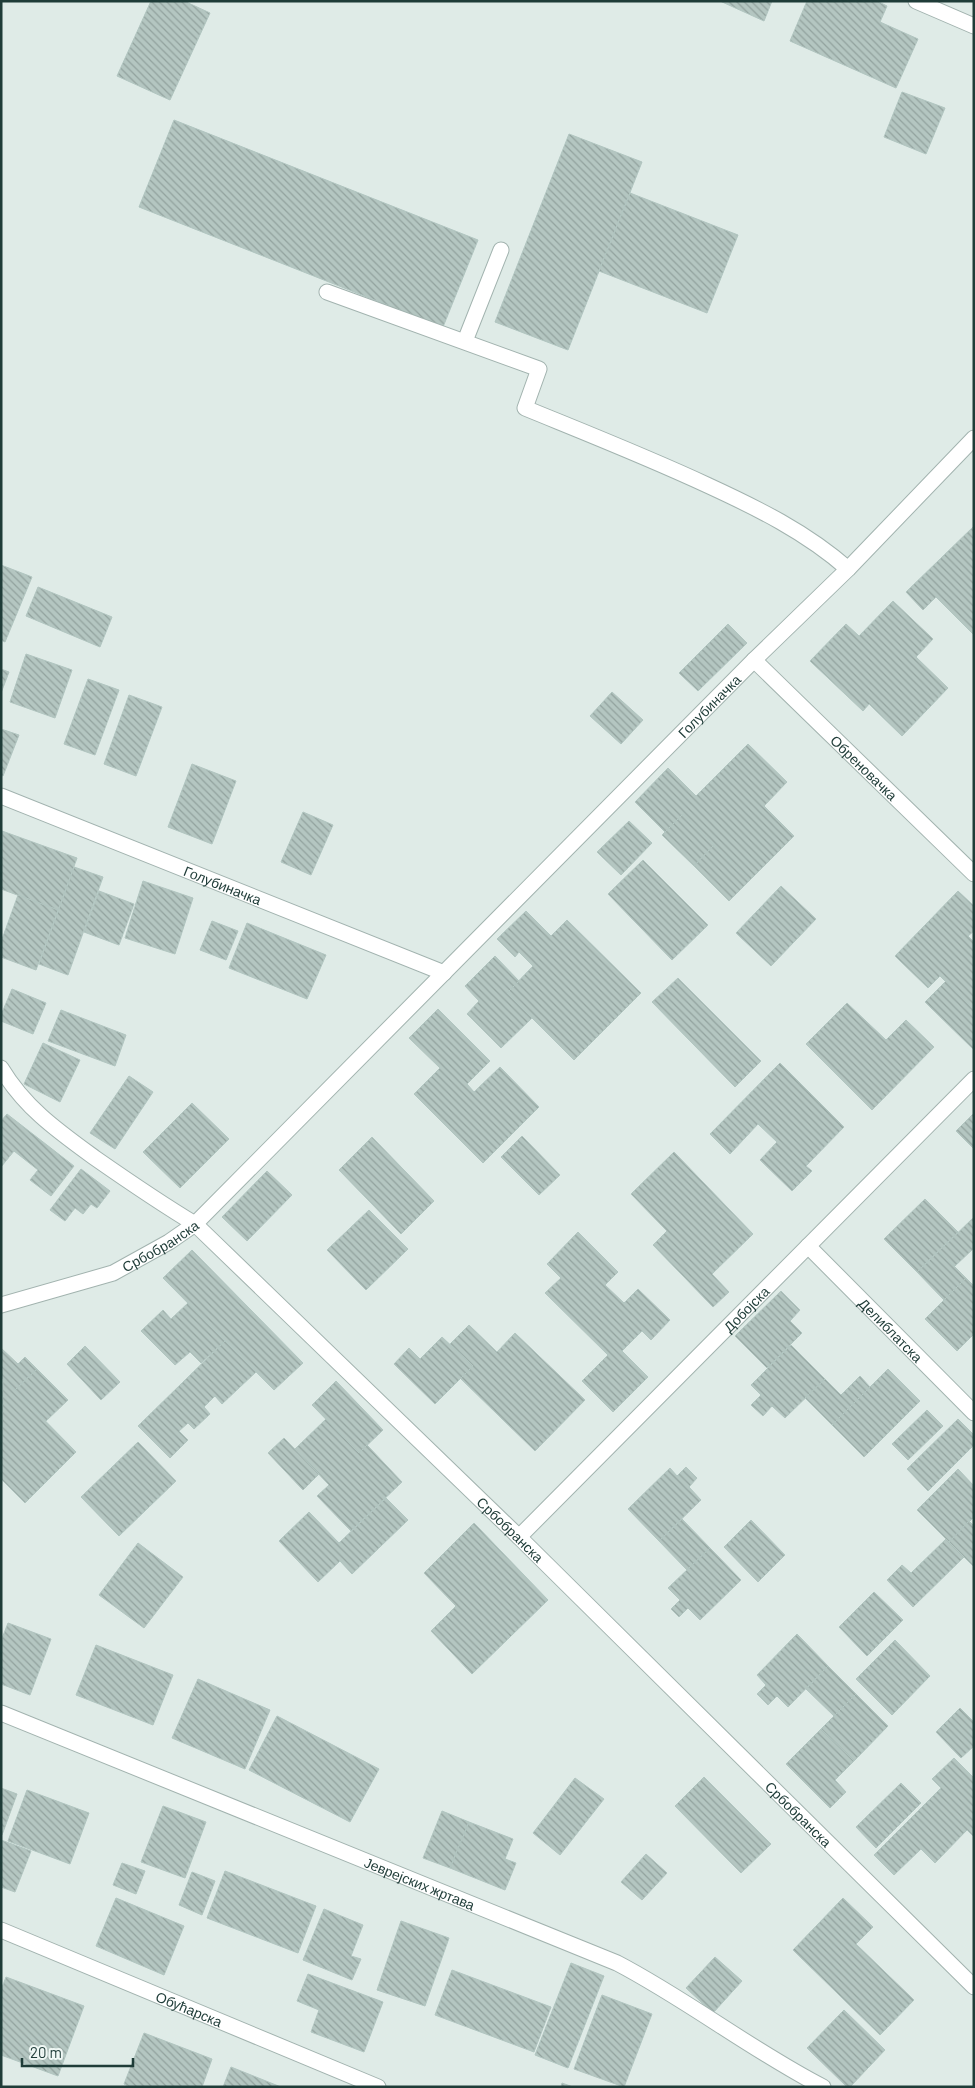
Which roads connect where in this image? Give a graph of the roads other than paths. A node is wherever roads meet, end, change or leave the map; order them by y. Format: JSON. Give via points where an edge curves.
{"nodes":[{"id":1,"x":916,"y":1,"type":"edge"},
{"id":2,"x":974,"y":26,"type":"edge"},
{"id":3,"x":501,"y":250,"type":"dead end"},
{"id":4,"x":327,"y":292,"type":"dead end"},
{"id":5,"x":465,"y":341,"type":"junction"},
{"id":6,"x":974,"y":438,"type":"edge"},
{"id":7,"x":848,"y":569,"type":"junction"},
{"id":8,"x":754,"y":660,"type":"junction"},
{"id":9,"x":1,"y":796,"type":"edge"},
{"id":10,"x":974,"y":874,"type":"edge"},
{"id":11,"x":444,"y":973,"type":"junction"},
{"id":12,"x":1,"y":1068,"type":"edge"},
{"id":13,"x":974,"y":1079,"type":"edge"},
{"id":14,"x":195,"y":1224,"type":"junction"},
{"id":15,"x":808,"y":1246,"type":"junction"},
{"id":16,"x":1,"y":1305,"type":"edge"},
{"id":17,"x":974,"y":1413,"type":"edge"},
{"id":18,"x":519,"y":1538,"type":"junction"},
{"id":19,"x":1,"y":1713,"type":"edge"},
{"id":20,"x":1,"y":1930,"type":"edge"},
{"id":21,"x":974,"y":1987,"type":"edge"},
{"id":22,"x":378,"y":2087,"type":"edge"},
{"id":23,"x":823,"y":2087,"type":"edge"}],
"edges":[{"from":1,"to":2,"type":"street"},
{"from":3,"to":5,"type":"street"},
{"from":4,"to":5,"type":"street"},
{"from":5,"to":7,"type":"street","via":[[539,369],[525,408],[741,501],[802,533]]},
{"from":6,"to":7,"type":"street","name":"Голубиначка"},
{"from":7,"to":8,"type":"street","name":"Голубиначка"},
{"from":8,"to":10,"type":"street","name":"Обреновачка"},
{"from":8,"to":11,"type":"street","name":"Голубиначка"},
{"from":9,"to":11,"type":"street","name":"Голубиначка"},
{"from":11,"to":14,"type":"street","name":"Голубиначка"},
{"from":12,"to":14,"type":"street","via":[[28,1106],[146,1195]]},
{"from":13,"to":15,"type":"street","name":"Добојска"},
{"from":14,"to":16,"type":"street","name":"Србобранска","via":[[113,1273]]},
{"from":14,"to":18,"type":"street","name":"Србобранска"},
{"from":15,"to":17,"type":"street","name":"Делиблатска"},
{"from":15,"to":18,"type":"street","name":"Добојска"},
{"from":18,"to":21,"type":"street","name":"Србобранска"},
{"from":19,"to":23,"type":"street","name":"Јеврејских жртава","via":[[617,1963],[682,2000],[783,2067]]},
{"from":20,"to":22,"type":"street","name":"Обућарска"}]}
